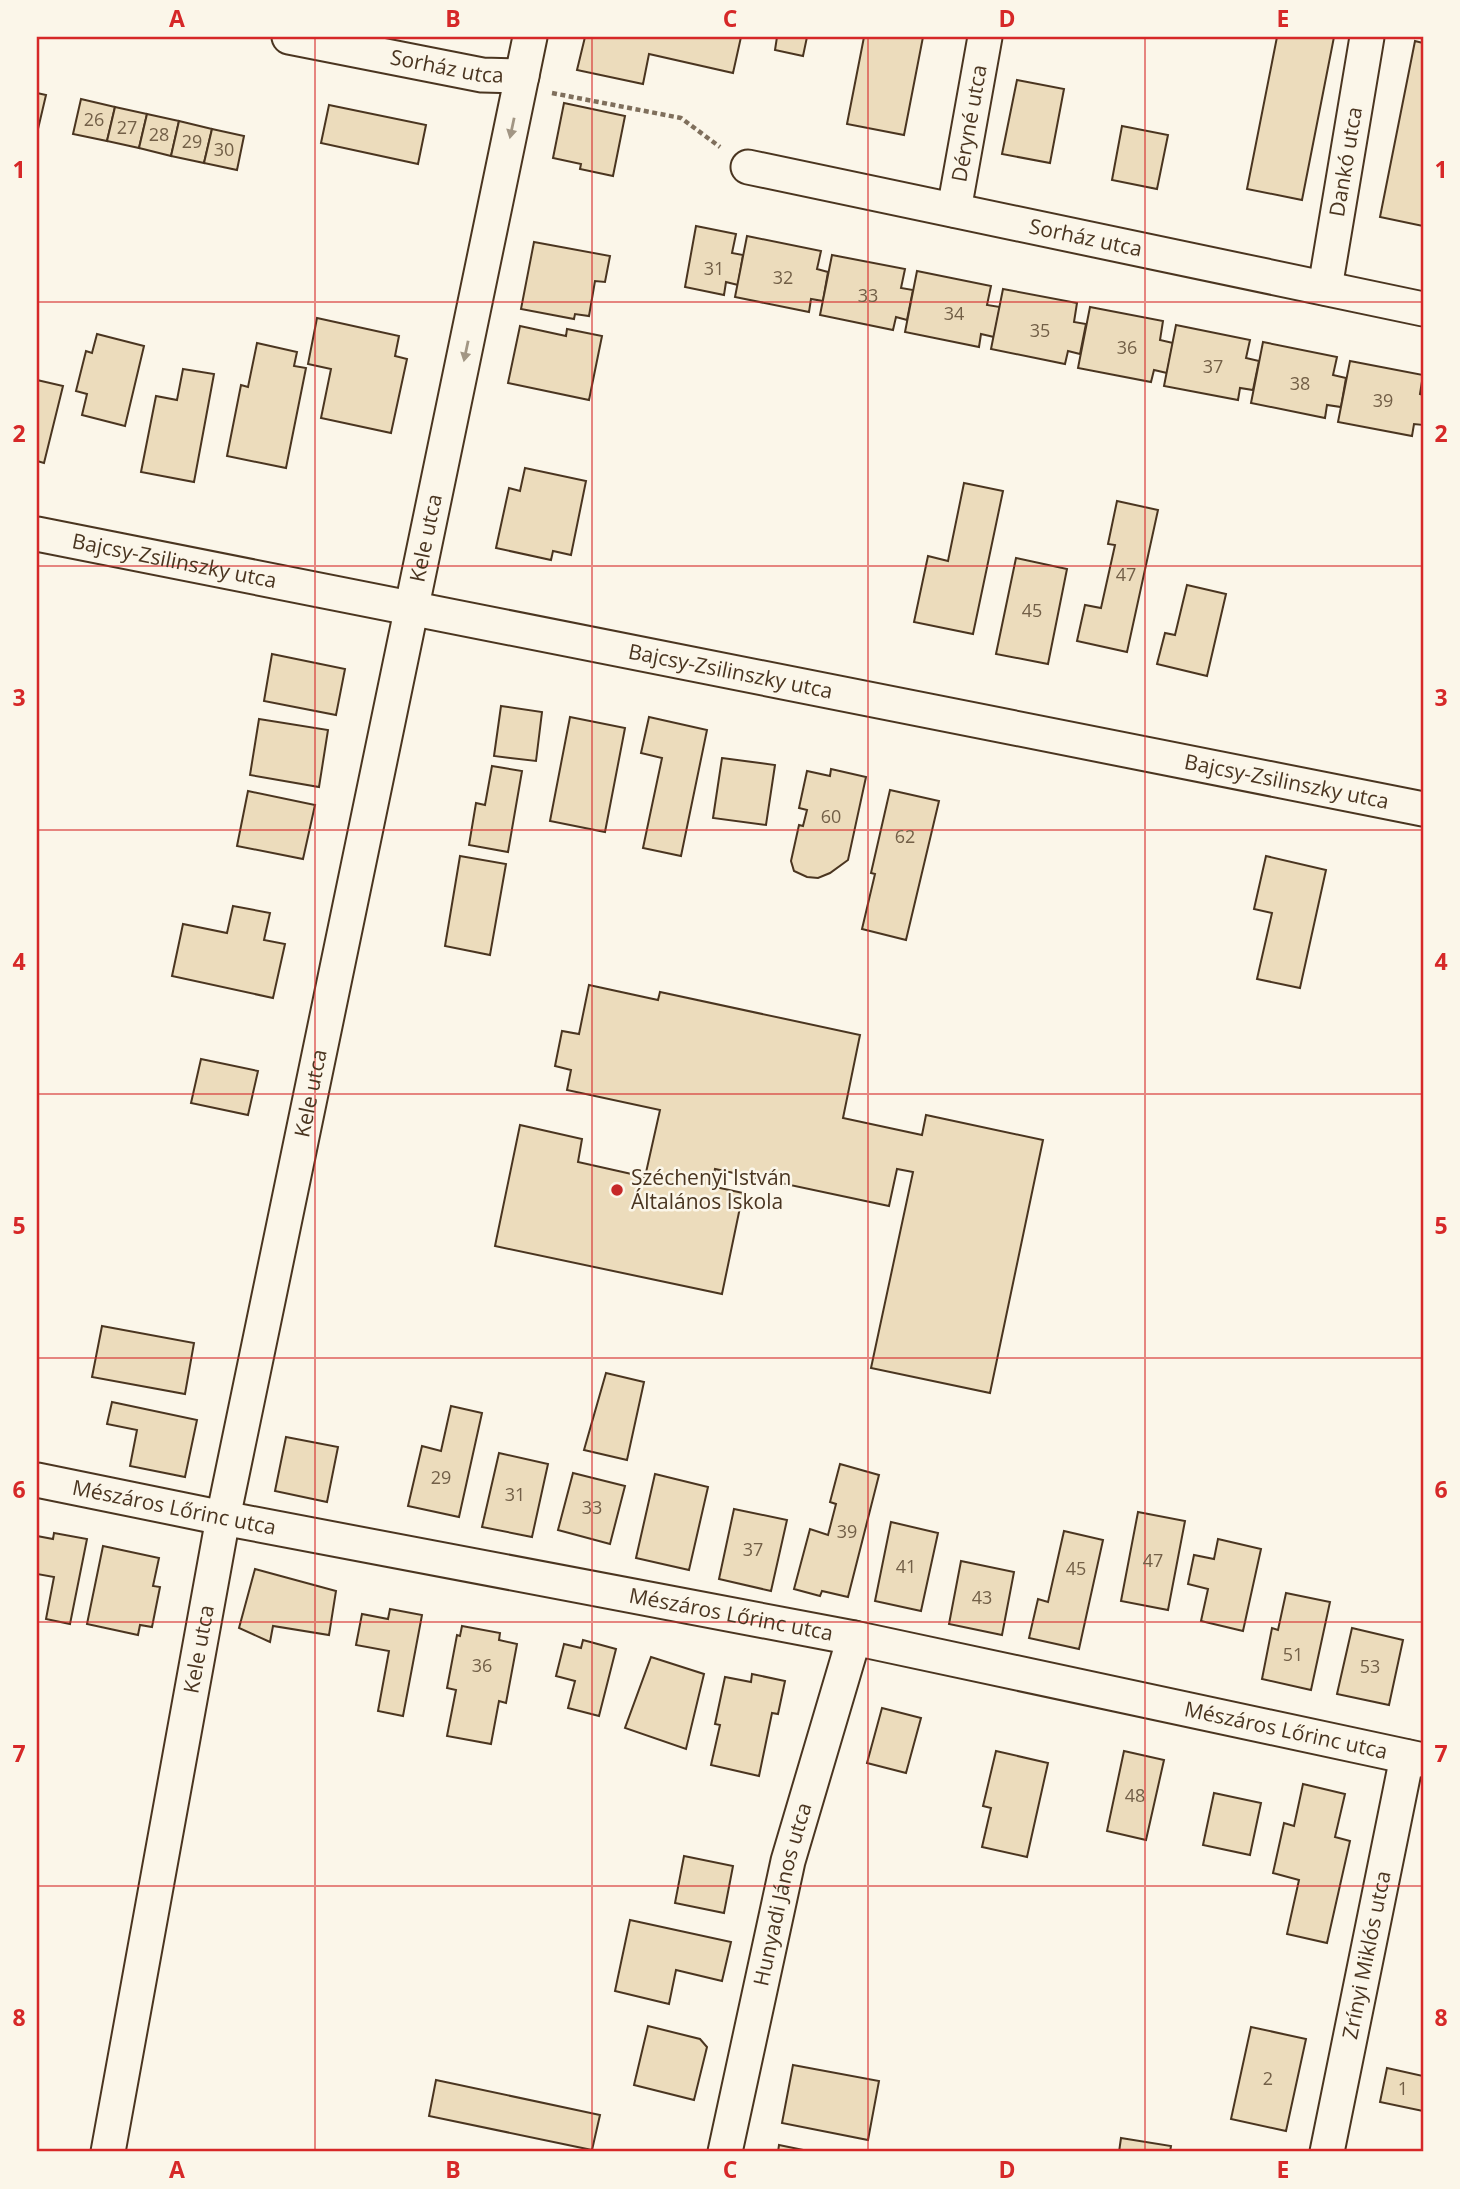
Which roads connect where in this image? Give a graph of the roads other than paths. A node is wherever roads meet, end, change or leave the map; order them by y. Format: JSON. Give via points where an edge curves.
{"nodes":[{"id":1,"x":289,"y":37,"type":"edge"},
{"id":2,"x":530,"y":37,"type":"edge"},
{"id":3,"x":985,"y":37,"type":"edge"},
{"id":4,"x":1367,"y":37,"type":"edge"},
{"id":5,"x":536,"y":84,"type":"junction"},
{"id":6,"x":748,"y":167,"type":"road end"},
{"id":7,"x":954,"y":210,"type":"junction"},
{"id":8,"x":1325,"y":288,"type":"junction"},
{"id":9,"x":1423,"y":309,"type":"edge"},
{"id":10,"x":37,"y":534,"type":"edge"},
{"id":11,"x":414,"y":607,"type":"junction"},
{"id":12,"x":1423,"y":810,"type":"edge"},
{"id":13,"x":37,"y":1480,"type":"edge"},
{"id":14,"x":223,"y":1518,"type":"junction"},
{"id":15,"x":854,"y":1638,"type":"junction"},
{"id":16,"x":1415,"y":1759,"type":"edge"},
{"id":17,"x":107,"y":2152,"type":"edge"},
{"id":18,"x":725,"y":2152,"type":"edge"},
{"id":19,"x":1327,"y":2152,"type":"edge"}],
"edges":[{"from":1,"to":5,"type":"street","name":"Sorház utca"},
{"from":2,"to":5,"type":"street","name":"Kele utca"},
{"from":3,"to":7,"type":"street","name":"Déryné utca"},
{"from":4,"to":8,"type":"street","name":"Dankó utca"},
{"from":5,"to":11,"type":"street","name":"Kele utca","one_way":true},
{"from":6,"to":7,"type":"street","name":"Sorház utca"},
{"from":7,"to":8,"type":"street","name":"Sorház utca"},
{"from":8,"to":9,"type":"street","name":"Sorház utca"},
{"from":10,"to":11,"type":"street","name":"Bajcsy-Zsilinszky utca"},
{"from":11,"to":12,"type":"street","name":"Bajcsy-Zsilinszky utca"},
{"from":11,"to":14,"type":"street","name":"Kele utca"},
{"from":13,"to":14,"type":"street","name":"Mészáros Lőrinc utca"},
{"from":14,"to":15,"type":"street","name":"Mészáros Lőrinc utca"},
{"from":14,"to":17,"type":"street","name":"Kele utca"},
{"from":15,"to":16,"type":"street","name":"Mészáros Lőrinc utca"},
{"from":15,"to":18,"type":"street","name":"Hunyadi János utca","via":[[788,1861]]},
{"from":16,"to":19,"type":"street","name":"Zrínyi Miklós utca"}]}
